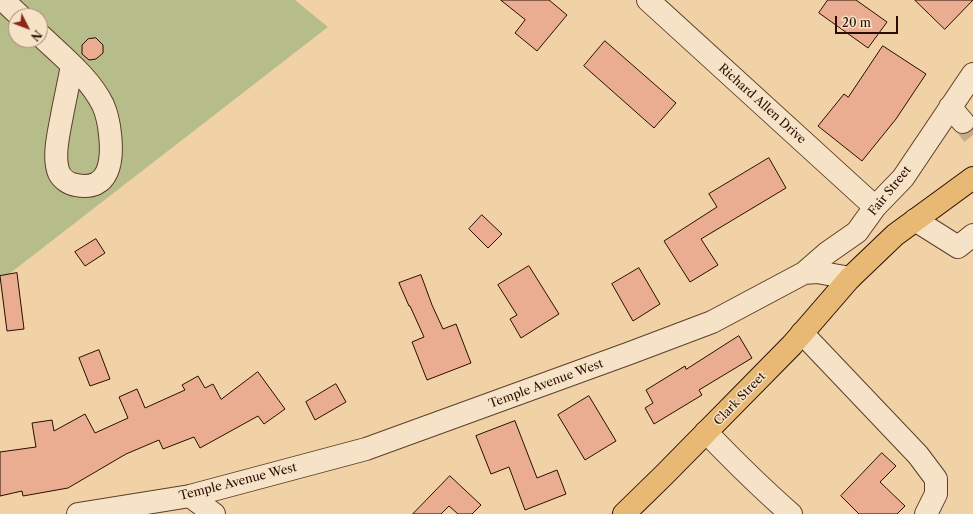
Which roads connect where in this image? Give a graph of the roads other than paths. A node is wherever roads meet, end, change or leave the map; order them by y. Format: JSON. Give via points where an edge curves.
{"nodes":[{"id":1,"x":3,"y":0,"type":"edge"},
{"id":2,"x":648,"y":0,"type":"edge"},
{"id":3,"x":12,"y":8,"type":"edge"},
{"id":4,"x":48,"y":43,"type":"edge"},
{"id":5,"x":72,"y":66,"type":"junction"},
{"id":6,"x":973,"y":74,"type":"edge"},
{"id":7,"x":973,"y":178,"type":"edge"},
{"id":8,"x":876,"y":207,"type":"junction"},
{"id":9,"x":915,"y":220,"type":"junction"},
{"id":10,"x":973,"y":235,"type":"edge"},
{"id":11,"x":804,"y":273,"type":"junction"},
{"id":12,"x":850,"y":278,"type":"junction"},
{"id":13,"x":802,"y":334,"type":"junction"},
{"id":14,"x":706,"y":432,"type":"junction"},
{"id":15,"x":190,"y":496,"type":"junction"},
{"id":16,"x":78,"y":514,"type":"edge"},
{"id":17,"x":214,"y":514,"type":"edge"},
{"id":18,"x":624,"y":514,"type":"edge"},
{"id":19,"x":791,"y":514,"type":"edge"},
{"id":20,"x":926,"y":514,"type":"edge"}],
"edges":[{"from":1,"to":3,"type":"street"},
{"from":2,"to":8,"type":"street","name":"Richard Allen Drive"},
{"from":4,"to":5,"type":"street"},
{"from":5,"to":5,"type":"street","via":[[89,84],[102,104],[112,148],[109,167],[101,181],[83,187],[64,180],[56,161],[57,141]]},
{"from":6,"to":8,"type":"street","name":"Fair Street","via":[[956,115]]},
{"from":7,"to":9,"type":"main road"},
{"from":8,"to":11,"type":"street","name":"Fair Street","via":[[857,232]]},
{"from":9,"to":10,"type":"street","via":[[958,247]]},
{"from":9,"to":12,"type":"main road","via":[[895,235]]},
{"from":11,"to":12,"type":"street","name":"Temple Avenue West","via":[[817,272]]},
{"from":11,"to":15,"type":"street","name":"Temple Avenue West","via":[[712,322],[366,449]]},
{"from":12,"to":13,"type":"main road","name":"Clark Street"},
{"from":13,"to":14,"type":"main road","name":"Clark Street"},
{"from":13,"to":20,"type":"street","via":[[918,455],[936,479],[936,494]]},
{"from":14,"to":18,"type":"main road","name":"Clark Street"},
{"from":14,"to":19,"type":"street"},
{"from":15,"to":16,"type":"street","name":"Temple Avenue West"},
{"from":15,"to":17,"type":"street"}]}
